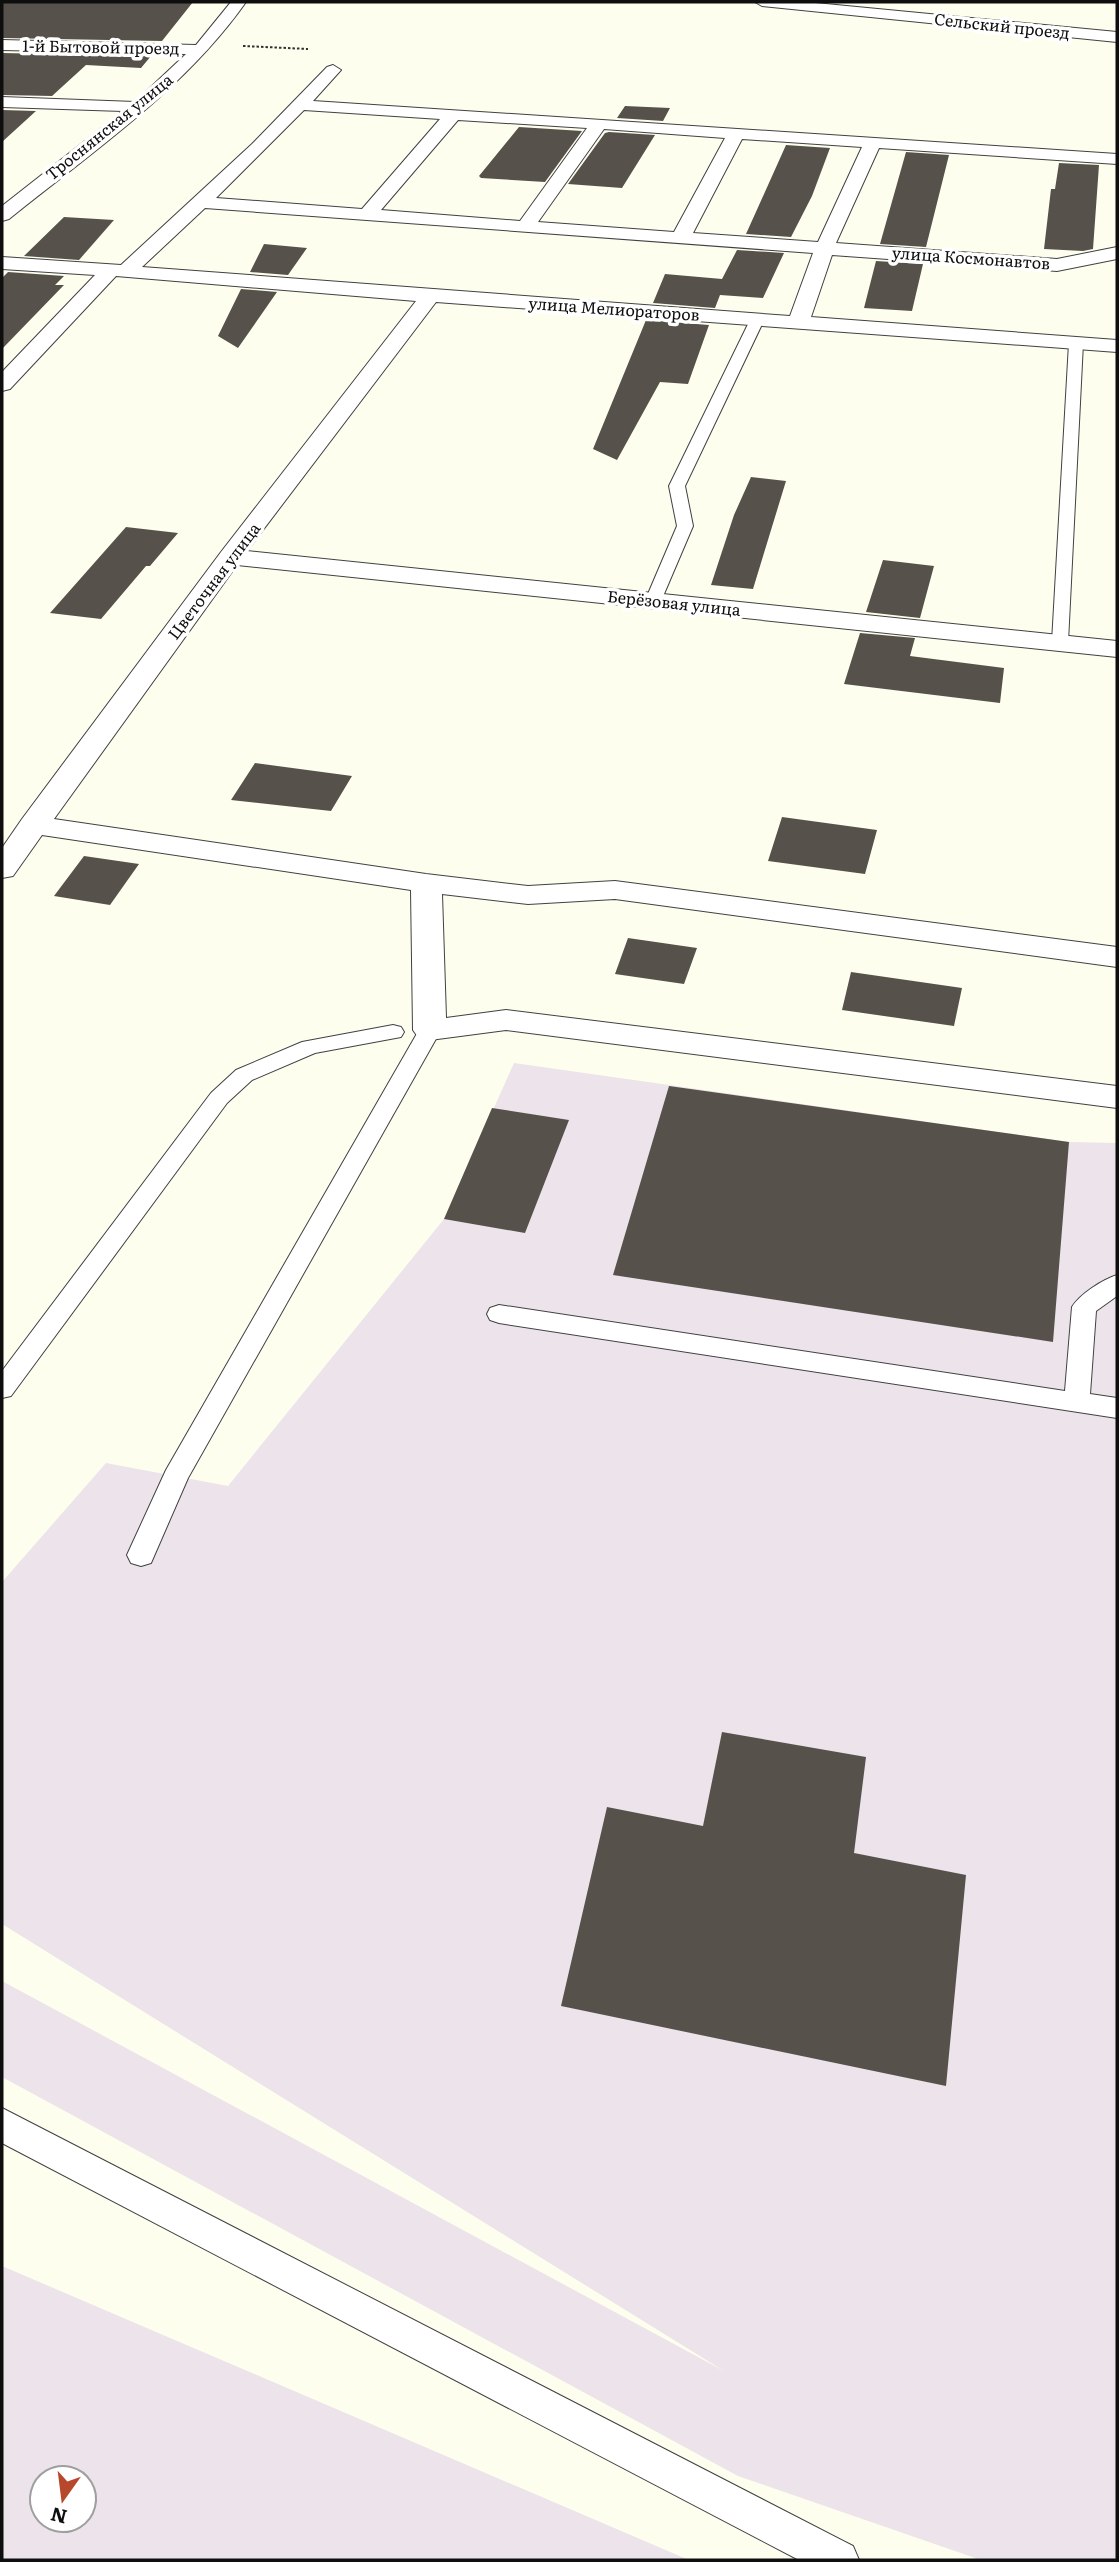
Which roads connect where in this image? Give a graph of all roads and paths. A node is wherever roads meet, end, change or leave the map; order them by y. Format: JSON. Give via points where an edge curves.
{"nodes":[{"id":1,"x":239,"y":2,"type":"edge"},
{"id":2,"x":762,"y":2,"type":"edge"},
{"id":3,"x":1117,"y":37,"type":"edge"},
{"id":4,"x":2,"y":45,"type":"edge"},
{"id":5,"x":203,"y":47,"type":"junction"},
{"id":6,"x":333,"y":70,"type":"joint"},
{"id":7,"x":2,"y":102,"type":"edge"},
{"id":8,"x":300,"y":105,"type":"junction"},
{"id":9,"x":139,"y":107,"type":"junction"},
{"id":10,"x":453,"y":115,"type":"junction"},
{"id":11,"x":599,"y":124,"type":"junction"},
{"id":12,"x":736,"y":134,"type":"junction"},
{"id":13,"x":873,"y":143,"type":"junction"},
{"id":14,"x":1117,"y":159,"type":"edge"},
{"id":15,"x":24,"y":177,"type":"dead end"},
{"id":16,"x":47,"y":178,"type":"junction"},
{"id":17,"x":201,"y":202,"type":"junction"},
{"id":18,"x":2,"y":215,"type":"edge"},
{"id":19,"x":366,"y":216,"type":"junction"},
{"id":20,"x":525,"y":227,"type":"junction"},
{"id":21,"x":681,"y":237,"type":"junction"},
{"id":22,"x":825,"y":247,"type":"junction"},
{"id":23,"x":1117,"y":253,"type":"edge"},
{"id":24,"x":2,"y":263,"type":"edge"},
{"id":25,"x":119,"y":270,"type":"junction"},
{"id":26,"x":430,"y":296,"type":"junction"},
{"id":27,"x":758,"y":318,"type":"junction"},
{"id":28,"x":799,"y":321,"type":"junction"},
{"id":29,"x":1076,"y":343,"type":"junction"},
{"id":30,"x":1117,"y":346,"type":"edge"},
{"id":31,"x":2,"y":384,"type":"edge"},
{"id":32,"x":230,"y":557,"type":"junction"},
{"id":33,"x":653,"y":601,"type":"junction"},
{"id":34,"x":1060,"y":642,"type":"junction"},
{"id":35,"x":1117,"y":649,"type":"edge"},
{"id":36,"x":33,"y":825,"type":"junction"},
{"id":37,"x":2,"y":869,"type":"edge"},
{"id":38,"x":426,"y":883,"type":"junction"},
{"id":39,"x":1117,"y":957,"type":"edge"},
{"id":40,"x":430,"y":1030,"type":"junction"},
{"id":41,"x":393,"y":1032,"type":"dead end"},
{"id":42,"x":1117,"y":1097,"type":"edge"},
{"id":43,"x":1117,"y":1284,"type":"edge"},
{"id":44,"x":499,"y":1314,"type":"dead end"},
{"id":45,"x":2,"y":1389,"type":"edge"},
{"id":46,"x":1077,"y":1401,"type":"junction"},
{"id":47,"x":1117,"y":1408,"type":"edge"},
{"id":48,"x":141,"y":1555,"type":"dead end"},
{"id":49,"x":2,"y":2124,"type":"edge"},
{"id":50,"x":839,"y":2560,"type":"edge"}],
"edges":[{"from":1,"to":5,"type":"street","name":"Троснянская улица"},
{"from":2,"to":3,"type":"street","name":"Сельский проезд"},
{"from":4,"to":5,"type":"street","name":"1-й Бытовой проезд"},
{"from":5,"to":6,"type":"path","via":[[319,49]]},
{"from":5,"to":9,"type":"street","name":"Троснянская улица"},
{"from":6,"to":8,"type":"street"},
{"from":7,"to":9,"type":"street"},
{"from":8,"to":10,"type":"street"},
{"from":8,"to":17,"type":"street"},
{"from":9,"to":16,"type":"street","name":"Троснянская улица"},
{"from":10,"to":11,"type":"street"},
{"from":10,"to":19,"type":"street"},
{"from":11,"to":12,"type":"street"},
{"from":11,"to":20,"type":"street"},
{"from":12,"to":13,"type":"street"},
{"from":12,"to":21,"type":"street"},
{"from":13,"to":14,"type":"street"},
{"from":13,"to":22,"type":"street"},
{"from":15,"to":16,"type":"street"},
{"from":16,"to":18,"type":"street","name":"Троснянская улица"},
{"from":17,"to":19,"type":"street","name":"улица Космонавтов"},
{"from":17,"to":25,"type":"street"},
{"from":19,"to":20,"type":"street","name":"улица Космонавтов"},
{"from":20,"to":21,"type":"street","name":"улица Космонавтов"},
{"from":21,"to":22,"type":"street","name":"улица Космонавтов"},
{"from":22,"to":23,"type":"street","name":"улица Космонавтов","via":[[1057,265]]},
{"from":22,"to":28,"type":"street"},
{"from":24,"to":25,"type":"street","name":"улица Мелиораторов"},
{"from":25,"to":26,"type":"street","name":"улица Мелиораторов"},
{"from":25,"to":31,"type":"street"},
{"from":26,"to":27,"type":"street","name":"улица Мелиораторов"},
{"from":26,"to":32,"type":"street","name":"Цветочная улица"},
{"from":27,"to":28,"type":"street","name":"улица Мелиораторов"},
{"from":27,"to":33,"type":"lane","via":[[677,486],[685,526]]},
{"from":28,"to":29,"type":"street","name":"улица Мелиораторов"},
{"from":29,"to":30,"type":"street","name":"улица Мелиораторов"},
{"from":29,"to":34,"type":"lane"},
{"from":32,"to":33,"type":"street","name":"Берёзовая улица"},
{"from":32,"to":36,"type":"street","name":"Цветочная улица"},
{"from":33,"to":34,"type":"street","name":"Берёзовая улица"},
{"from":34,"to":35,"type":"street","name":"Берёзовая улица"},
{"from":36,"to":37,"type":"street","name":"Цветочная улица"},
{"from":36,"to":38,"type":"street"},
{"from":38,"to":39,"type":"street","via":[[528,895],[615,890]]},
{"from":38,"to":40,"type":"street"},
{"from":40,"to":42,"type":"street","via":[[506,1020]]},
{"from":40,"to":48,"type":"lane","via":[[175,1477]]},
{"from":41,"to":45,"type":"lane","via":[[310,1047],[244,1075],[219,1098]]},
{"from":43,"to":46,"type":"lane","via":[[1084,1307]]},
{"from":44,"to":46,"type":"lane"},
{"from":46,"to":47,"type":"lane"},
{"from":49,"to":50,"type":"lane"}]}
